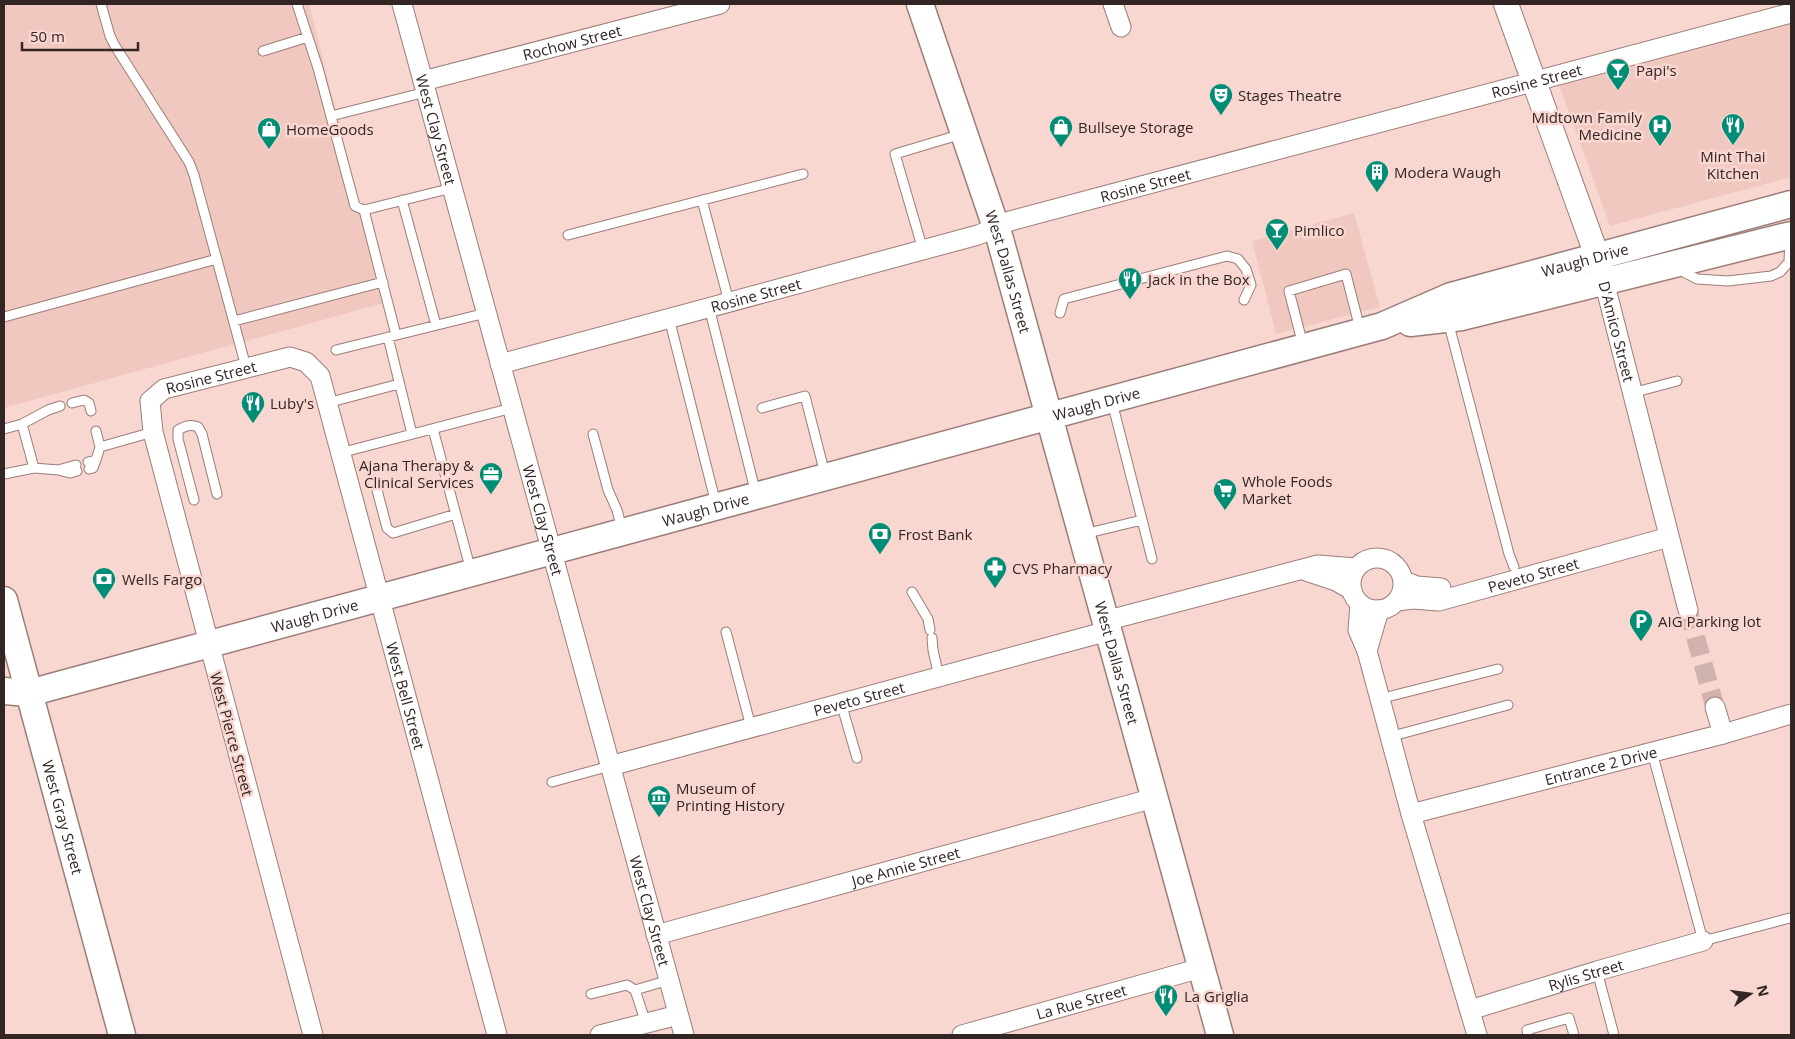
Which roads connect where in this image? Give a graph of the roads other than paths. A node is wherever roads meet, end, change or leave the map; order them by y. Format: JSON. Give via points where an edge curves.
{"nodes":[{"id":1,"x":101,"y":4,"type":"edge"},
{"id":2,"x":297,"y":4,"type":"edge"},
{"id":3,"x":402,"y":4,"type":"edge"},
{"id":4,"x":720,"y":4,"type":"edge"},
{"id":5,"x":920,"y":4,"type":"edge"},
{"id":6,"x":1113,"y":4,"type":"edge"},
{"id":7,"x":1506,"y":4,"type":"edge"},
{"id":8,"x":1791,"y":13,"type":"edge"},
{"id":9,"x":1121,"y":27,"type":"dead end"},
{"id":10,"x":308,"y":37,"type":"junction"},
{"id":11,"x":263,"y":51,"type":"dead end"},
{"id":12,"x":1535,"y":81,"type":"junction"},
{"id":13,"x":425,"y":86,"type":"junction"},
{"id":14,"x":330,"y":116,"type":"junction"},
{"id":15,"x":964,"y":133,"type":"junction"},
{"id":16,"x":803,"y":174,"type":"dead end"},
{"id":17,"x":452,"y":188,"type":"junction"},
{"id":18,"x":402,"y":200,"type":"junction"},
{"id":19,"x":702,"y":200,"type":"junction"},
{"id":20,"x":1791,"y":204,"type":"edge"},
{"id":21,"x":364,"y":210,"type":"junction"},
{"id":22,"x":996,"y":227,"type":"junction"},
{"id":23,"x":1790,"y":235,"type":"edge"},
{"id":24,"x":568,"y":236,"type":"dead end"},
{"id":25,"x":922,"y":250,"type":"junction"},
{"id":26,"x":1597,"y":256,"type":"junction"},
{"id":27,"x":217,"y":259,"type":"junction"},
{"id":28,"x":1790,"y":263,"type":"edge"},
{"id":29,"x":1672,"y":265,"type":"junction"},
{"id":30,"x":382,"y":282,"type":"junction"},
{"id":31,"x":1604,"y":282,"type":"junction"},
{"id":32,"x":1244,"y":300,"type":"dead end"},
{"id":33,"x":729,"y":302,"type":"junction"},
{"id":34,"x":709,"y":307,"type":"junction"},
{"id":35,"x":486,"y":313,"type":"junction"},
{"id":36,"x":1060,"y":313,"type":"dead end"},
{"id":37,"x":4,"y":317,"type":"edge"},
{"id":38,"x":669,"y":318,"type":"junction"},
{"id":39,"x":1447,"y":319,"type":"junction"},
{"id":40,"x":234,"y":321,"type":"junction"},
{"id":41,"x":436,"y":325,"type":"junction"},
{"id":42,"x":1372,"y":329,"type":"junction"},
{"id":43,"x":392,"y":336,"type":"junction"},
{"id":44,"x":1304,"y":347,"type":"junction"},
{"id":45,"x":336,"y":350,"type":"dead end"},
{"id":46,"x":306,"y":362,"type":"joint"},
{"id":47,"x":500,"y":364,"type":"junction"},
{"id":48,"x":246,"y":367,"type":"junction"},
{"id":49,"x":1677,"y":381,"type":"dead end"},
{"id":50,"x":400,"y":384,"type":"junction"},
{"id":51,"x":1632,"y":393,"type":"junction"},
{"id":52,"x":1111,"y":400,"type":"junction"},
{"id":53,"x":72,"y":403,"type":"dead end"},
{"id":54,"x":327,"y":403,"type":"junction"},
{"id":55,"x":60,"y":406,"type":"dead end"},
{"id":56,"x":512,"y":408,"type":"junction"},
{"id":57,"x":762,"y":408,"type":"dead end"},
{"id":58,"x":91,"y":411,"type":"dead end"},
{"id":59,"x":1049,"y":417,"type":"junction"},
{"id":60,"x":22,"y":424,"type":"junction"},
{"id":61,"x":4,"y":429,"type":"edge"},
{"id":62,"x":433,"y":429,"type":"junction"},
{"id":63,"x":96,"y":431,"type":"dead end"},
{"id":64,"x":152,"y":432,"type":"junction"},
{"id":65,"x":412,"y":434,"type":"junction"},
{"id":66,"x":593,"y":434,"type":"dead end"},
{"id":67,"x":100,"y":446,"type":"junction"},
{"id":68,"x":340,"y":453,"type":"junction"},
{"id":69,"x":91,"y":463,"type":"dead end"},
{"id":70,"x":34,"y":468,"type":"junction"},
{"id":71,"x":76,"y":468,"type":"dead end"},
{"id":72,"x":4,"y":474,"type":"edge"},
{"id":73,"x":826,"y":477,"type":"junction"},
{"id":74,"x":377,"y":490,"type":"dead end"},
{"id":75,"x":217,"y":494,"type":"dead end"},
{"id":76,"x":757,"y":495,"type":"junction"},
{"id":77,"x":194,"y":500,"type":"dead end"},
{"id":78,"x":717,"y":506,"type":"junction"},
{"id":79,"x":456,"y":514,"type":"junction"},
{"id":80,"x":1142,"y":520,"type":"junction"},
{"id":81,"x":1667,"y":531,"type":"junction"},
{"id":82,"x":623,"y":532,"type":"junction"},
{"id":83,"x":1082,"y":534,"type":"junction"},
{"id":84,"x":552,"y":551,"type":"junction"},
{"id":85,"x":1152,"y":559,"type":"dead end"},
{"id":86,"x":1514,"y":567,"type":"junction"},
{"id":87,"x":1356,"y":568,"type":"junction"},
{"id":88,"x":1300,"y":569,"type":"junction"},
{"id":89,"x":472,"y":572,"type":"junction"},
{"id":90,"x":1404,"y":581,"type":"junction"},
{"id":91,"x":912,"y":592,"type":"dead end"},
{"id":92,"x":1356,"y":597,"type":"junction"},
{"id":93,"x":379,"y":598,"type":"junction"},
{"id":94,"x":4,"y":600,"type":"edge"},
{"id":95,"x":1397,"y":601,"type":"junction"},
{"id":96,"x":1379,"y":610,"type":"junction"},
{"id":97,"x":1688,"y":610,"type":"tunnel mouth"},
{"id":98,"x":1107,"y":626,"type":"junction"},
{"id":99,"x":726,"y":632,"type":"dead end"},
{"id":100,"x":208,"y":644,"type":"junction"},
{"id":101,"x":1367,"y":651,"type":"junction"},
{"id":102,"x":1498,"y":668,"type":"dead end"},
{"id":103,"x":940,"y":677,"type":"junction"},
{"id":104,"x":16,"y":692,"type":"edge"},
{"id":105,"x":1379,"y":699,"type":"junction"},
{"id":106,"x":840,"y":703,"type":"junction"},
{"id":107,"x":1508,"y":705,"type":"dead end"},
{"id":108,"x":1715,"y":707,"type":"tunnel mouth"},
{"id":109,"x":4,"y":709,"type":"edge"},
{"id":110,"x":1791,"y":714,"type":"edge"},
{"id":111,"x":751,"y":728,"type":"junction"},
{"id":112,"x":1723,"y":734,"type":"junction"},
{"id":113,"x":1390,"y":737,"type":"junction"},
{"id":114,"x":1652,"y":752,"type":"junction"},
{"id":115,"x":857,"y":758,"type":"dead end"},
{"id":116,"x":610,"y":766,"type":"junction"},
{"id":117,"x":552,"y":782,"type":"dead end"},
{"id":118,"x":1154,"y":798,"type":"junction"},
{"id":119,"x":1411,"y":814,"type":"junction"},
{"id":120,"x":1790,"y":918,"type":"edge"},
{"id":121,"x":656,"y":935,"type":"junction"},
{"id":122,"x":1703,"y":941,"type":"junction"},
{"id":123,"x":1201,"y":968,"type":"junction"},
{"id":124,"x":1597,"y":971,"type":"junction"},
{"id":125,"x":669,"y":980,"type":"junction"},
{"id":126,"x":635,"y":990,"type":"junction"},
{"id":127,"x":591,"y":994,"type":"dead end"},
{"id":128,"x":1470,"y":1010,"type":"junction"},
{"id":129,"x":678,"y":1015,"type":"junction"},
{"id":130,"x":646,"y":1023,"type":"junction"},
{"id":131,"x":122,"y":1035,"type":"edge"},
{"id":132,"x":313,"y":1035,"type":"edge"},
{"id":133,"x":497,"y":1035,"type":"edge"},
{"id":134,"x":600,"y":1035,"type":"edge"},
{"id":135,"x":684,"y":1035,"type":"edge"},
{"id":136,"x":962,"y":1035,"type":"edge"},
{"id":137,"x":1220,"y":1035,"type":"edge"},
{"id":138,"x":1477,"y":1035,"type":"edge"},
{"id":139,"x":1528,"y":1035,"type":"edge"},
{"id":140,"x":1574,"y":1035,"type":"edge"},
{"id":141,"x":1614,"y":1035,"type":"edge"}],
"edges":[{"from":1,"to":27,"type":"lane","via":[[115,46],[189,162]]},
{"from":2,"to":10,"type":"lane"},
{"from":3,"to":13,"type":"street","name":"West Clay Street"},
{"from":4,"to":13,"type":"street","name":"Rochow Street"},
{"from":5,"to":15,"type":"main road","name":"West Dallas Street"},
{"from":6,"to":9,"type":"street"},
{"from":7,"to":12,"type":"street","name":"D'Amico Street"},
{"from":8,"to":12,"type":"street","name":"Rosine Street"},
{"from":10,"to":11,"type":"lane"},
{"from":10,"to":14,"type":"lane"},
{"from":12,"to":22,"type":"street","name":"Rosine Street"},
{"from":12,"to":26,"type":"street","name":"D'Amico Street"},
{"from":13,"to":14,"type":"lane"},
{"from":13,"to":17,"type":"street","name":"West Clay Street"},
{"from":14,"to":21,"type":"lane","via":[[355,206]]},
{"from":15,"to":22,"type":"main road","name":"West Dallas Street"},
{"from":15,"to":25,"type":"lane","via":[[896,154]]},
{"from":16,"to":19,"type":"lane"},
{"from":17,"to":18,"type":"lane"},
{"from":17,"to":35,"type":"street","name":"West Clay Street"},
{"from":18,"to":21,"type":"lane"},
{"from":18,"to":41,"type":"lane"},
{"from":19,"to":24,"type":"lane"},
{"from":19,"to":33,"type":"lane"},
{"from":20,"to":26,"type":"main road","name":"Waugh Drive"},
{"from":21,"to":30,"type":"lane"},
{"from":22,"to":25,"type":"street","name":"Rosine Street"},
{"from":22,"to":59,"type":"main road","name":"West Dallas Street"},
{"from":23,"to":28,"type":"lane"},
{"from":23,"to":29,"type":"main road","name":"Waugh Drive"},
{"from":25,"to":33,"type":"street","name":"Rosine Street"},
{"from":26,"to":31,"type":"street","name":"D'Amico Street"},
{"from":26,"to":42,"type":"main road","name":"Waugh Drive","via":[[1451,296]]},
{"from":27,"to":37,"type":"lane"},
{"from":27,"to":40,"type":"lane"},
{"from":28,"to":29,"type":"lane","via":[[1771,276],[1728,281],[1697,279]]},
{"from":29,"to":31,"type":"main road","name":"Waugh Drive"},
{"from":30,"to":40,"type":"lane"},
{"from":30,"to":43,"type":"lane"},
{"from":31,"to":39,"type":"main road","name":"Waugh Drive"},
{"from":31,"to":51,"type":"street","name":"D'Amico Street"},
{"from":32,"to":36,"type":"lane","via":[[1251,285],[1246,268],[1238,259],[1227,256],[1064,299]]},
{"from":33,"to":34,"type":"street","name":"Rosine Street"},
{"from":34,"to":38,"type":"street","name":"Rosine Street"},
{"from":34,"to":76,"type":"lane"},
{"from":35,"to":41,"type":"lane"},
{"from":35,"to":47,"type":"street","name":"West Clay Street"},
{"from":38,"to":47,"type":"street","name":"Rosine Street"},
{"from":38,"to":78,"type":"lane"},
{"from":39,"to":42,"type":"main road","name":"Waugh Drive"},
{"from":39,"to":86,"type":"lane"},
{"from":40,"to":48,"type":"lane"},
{"from":41,"to":43,"type":"lane"},
{"from":42,"to":44,"type":"main road","name":"Waugh Drive"},
{"from":42,"to":44,"type":"lane","via":[[1346,274],[1289,291]]},
{"from":43,"to":45,"type":"lane"},
{"from":43,"to":50,"type":"lane"},
{"from":44,"to":52,"type":"main road","name":"Waugh Drive"},
{"from":46,"to":48,"type":"street","name":"Rosine Street","via":[[290,357]]},
{"from":46,"to":54,"type":"street","name":"West Bell Street","via":[[320,376]]},
{"from":47,"to":56,"type":"street","name":"West Clay Street"},
{"from":48,"to":64,"type":"street","name":"Rosine Street","via":[[164,389],[150,401]]},
{"from":49,"to":51,"type":"lane"},
{"from":50,"to":54,"type":"lane"},
{"from":50,"to":65,"type":"lane"},
{"from":51,"to":81,"type":"street","name":"D'Amico Street"},
{"from":52,"to":59,"type":"main road","name":"Waugh Drive"},
{"from":52,"to":80,"type":"lane"},
{"from":53,"to":58,"type":"lane","via":[[84,400],[89,403]]},
{"from":54,"to":68,"type":"street","name":"West Bell Street"},
{"from":55,"to":60,"type":"lane"},
{"from":56,"to":62,"type":"lane"},
{"from":56,"to":84,"type":"street","name":"West Clay Street"},
{"from":57,"to":73,"type":"lane","via":[[805,396]]},
{"from":59,"to":73,"type":"main road","name":"Waugh Drive"},
{"from":59,"to":83,"type":"main road","name":"West Dallas Street"},
{"from":60,"to":61,"type":"lane"},
{"from":60,"to":70,"type":"lane"},
{"from":62,"to":65,"type":"lane"},
{"from":62,"to":79,"type":"lane"},
{"from":63,"to":67,"type":"lane"},
{"from":64,"to":67,"type":"lane"},
{"from":64,"to":100,"type":"street","name":"West Pierce Street"},
{"from":65,"to":68,"type":"lane"},
{"from":66,"to":82,"type":"lane"},
{"from":67,"to":69,"type":"lane"},
{"from":68,"to":93,"type":"street","name":"West Bell Street"},
{"from":70,"to":71,"type":"lane"},
{"from":70,"to":72,"type":"lane"},
{"from":73,"to":76,"type":"main road","name":"Waugh Drive"},
{"from":74,"to":79,"type":"lane","via":[[387,528],[393,533]]},
{"from":75,"to":77,"type":"lane","via":[[202,434],[198,427],[184,426],[178,430],[178,439]]},
{"from":76,"to":78,"type":"main road","name":"Waugh Drive"},
{"from":78,"to":82,"type":"main road","name":"Waugh Drive"},
{"from":79,"to":89,"type":"lane"},
{"from":80,"to":83,"type":"lane"},
{"from":80,"to":85,"type":"lane"},
{"from":81,"to":86,"type":"street","name":"Peveto Street"},
{"from":81,"to":95,"type":"street","name":"Peveto Street","via":[[1439,601]]},
{"from":81,"to":97,"type":"street","name":"D'Amico Street"},
{"from":82,"to":84,"type":"main road","name":"Waugh Drive"},
{"from":83,"to":98,"type":"main road","name":"West Dallas Street"},
{"from":84,"to":89,"type":"main road","name":"Waugh Drive"},
{"from":84,"to":116,"type":"street","name":"West Clay Street"},
{"from":86,"to":90,"type":"street","name":"Peveto Street","via":[[1438,588]]},
{"from":87,"to":88,"type":"street","name":"Peveto Street","via":[[1318,565]]},
{"from":87,"to":90,"type":"street","via":[[1367,559],[1381,557],[1398,568]]},
{"from":87,"to":92,"type":"street","via":[[1351,583]]},
{"from":88,"to":92,"type":"street","via":[[1336,581]]},
{"from":88,"to":98,"type":"street","name":"Peveto Street"},
{"from":89,"to":93,"type":"main road","name":"Waugh Drive"},
{"from":90,"to":95,"type":"street"},
{"from":91,"to":103,"type":"lane","via":[[928,619]]},
{"from":92,"to":96,"type":"street","via":[[1369,609]]},
{"from":92,"to":101,"type":"street","via":[[1358,630]]},
{"from":93,"to":100,"type":"main road","name":"Waugh Drive"},
{"from":93,"to":133,"type":"street","name":"West Bell Street"},
{"from":94,"to":104,"type":"main road","name":"West Gray Street"},
{"from":95,"to":96,"type":"street"},
{"from":96,"to":101,"type":"street"},
{"from":98,"to":103,"type":"street","name":"Peveto Street"},
{"from":98,"to":118,"type":"main road","name":"West Dallas Street"},
{"from":99,"to":111,"type":"lane"},
{"from":100,"to":104,"type":"main road","name":"Waugh Drive"},
{"from":100,"to":132,"type":"street","name":"West Pierce Street"},
{"from":101,"to":105,"type":"street"},
{"from":102,"to":105,"type":"lane"},
{"from":103,"to":106,"type":"street","name":"Peveto Street"},
{"from":104,"to":109,"type":"main road","name":"Waugh Drive"},
{"from":104,"to":131,"type":"main road","name":"West Gray Street"},
{"from":105,"to":113,"type":"street"},
{"from":106,"to":111,"type":"street","name":"Peveto Street"},
{"from":106,"to":115,"type":"lane"},
{"from":107,"to":113,"type":"lane"},
{"from":108,"to":112,"type":"street"},
{"from":110,"to":112,"type":"street","name":"Entrance 2 Drive"},
{"from":111,"to":116,"type":"street","name":"Peveto Street"},
{"from":112,"to":114,"type":"street","name":"Entrance 2 Drive"},
{"from":113,"to":119,"type":"street"},
{"from":114,"to":119,"type":"street","name":"Entrance 2 Drive"},
{"from":114,"to":122,"type":"lane"},
{"from":116,"to":117,"type":"lane"},
{"from":116,"to":121,"type":"street","name":"West Clay Street"},
{"from":118,"to":121,"type":"street","name":"Joe Annie Street"},
{"from":118,"to":123,"type":"main road","name":"West Dallas Street"},
{"from":119,"to":128,"type":"street"},
{"from":120,"to":122,"type":"lane"},
{"from":121,"to":125,"type":"street","name":"West Clay Street"},
{"from":122,"to":124,"type":"street","name":"Rylis Street"},
{"from":123,"to":136,"type":"street","name":"La Rue Street"},
{"from":123,"to":137,"type":"main road","name":"West Dallas Street"},
{"from":124,"to":128,"type":"street","name":"Rylis Street"},
{"from":124,"to":141,"type":"lane"},
{"from":125,"to":126,"type":"lane"},
{"from":125,"to":129,"type":"street","name":"West Clay Street"},
{"from":126,"to":127,"type":"lane","via":[[627,985]]},
{"from":126,"to":130,"type":"lane"},
{"from":128,"to":138,"type":"street"},
{"from":129,"to":130,"type":"street"},
{"from":129,"to":135,"type":"street","name":"West Clay Street"},
{"from":130,"to":134,"type":"street"},
{"from":139,"to":140,"type":"lane","via":[[1526,1030],[1569,1018]]}]}
